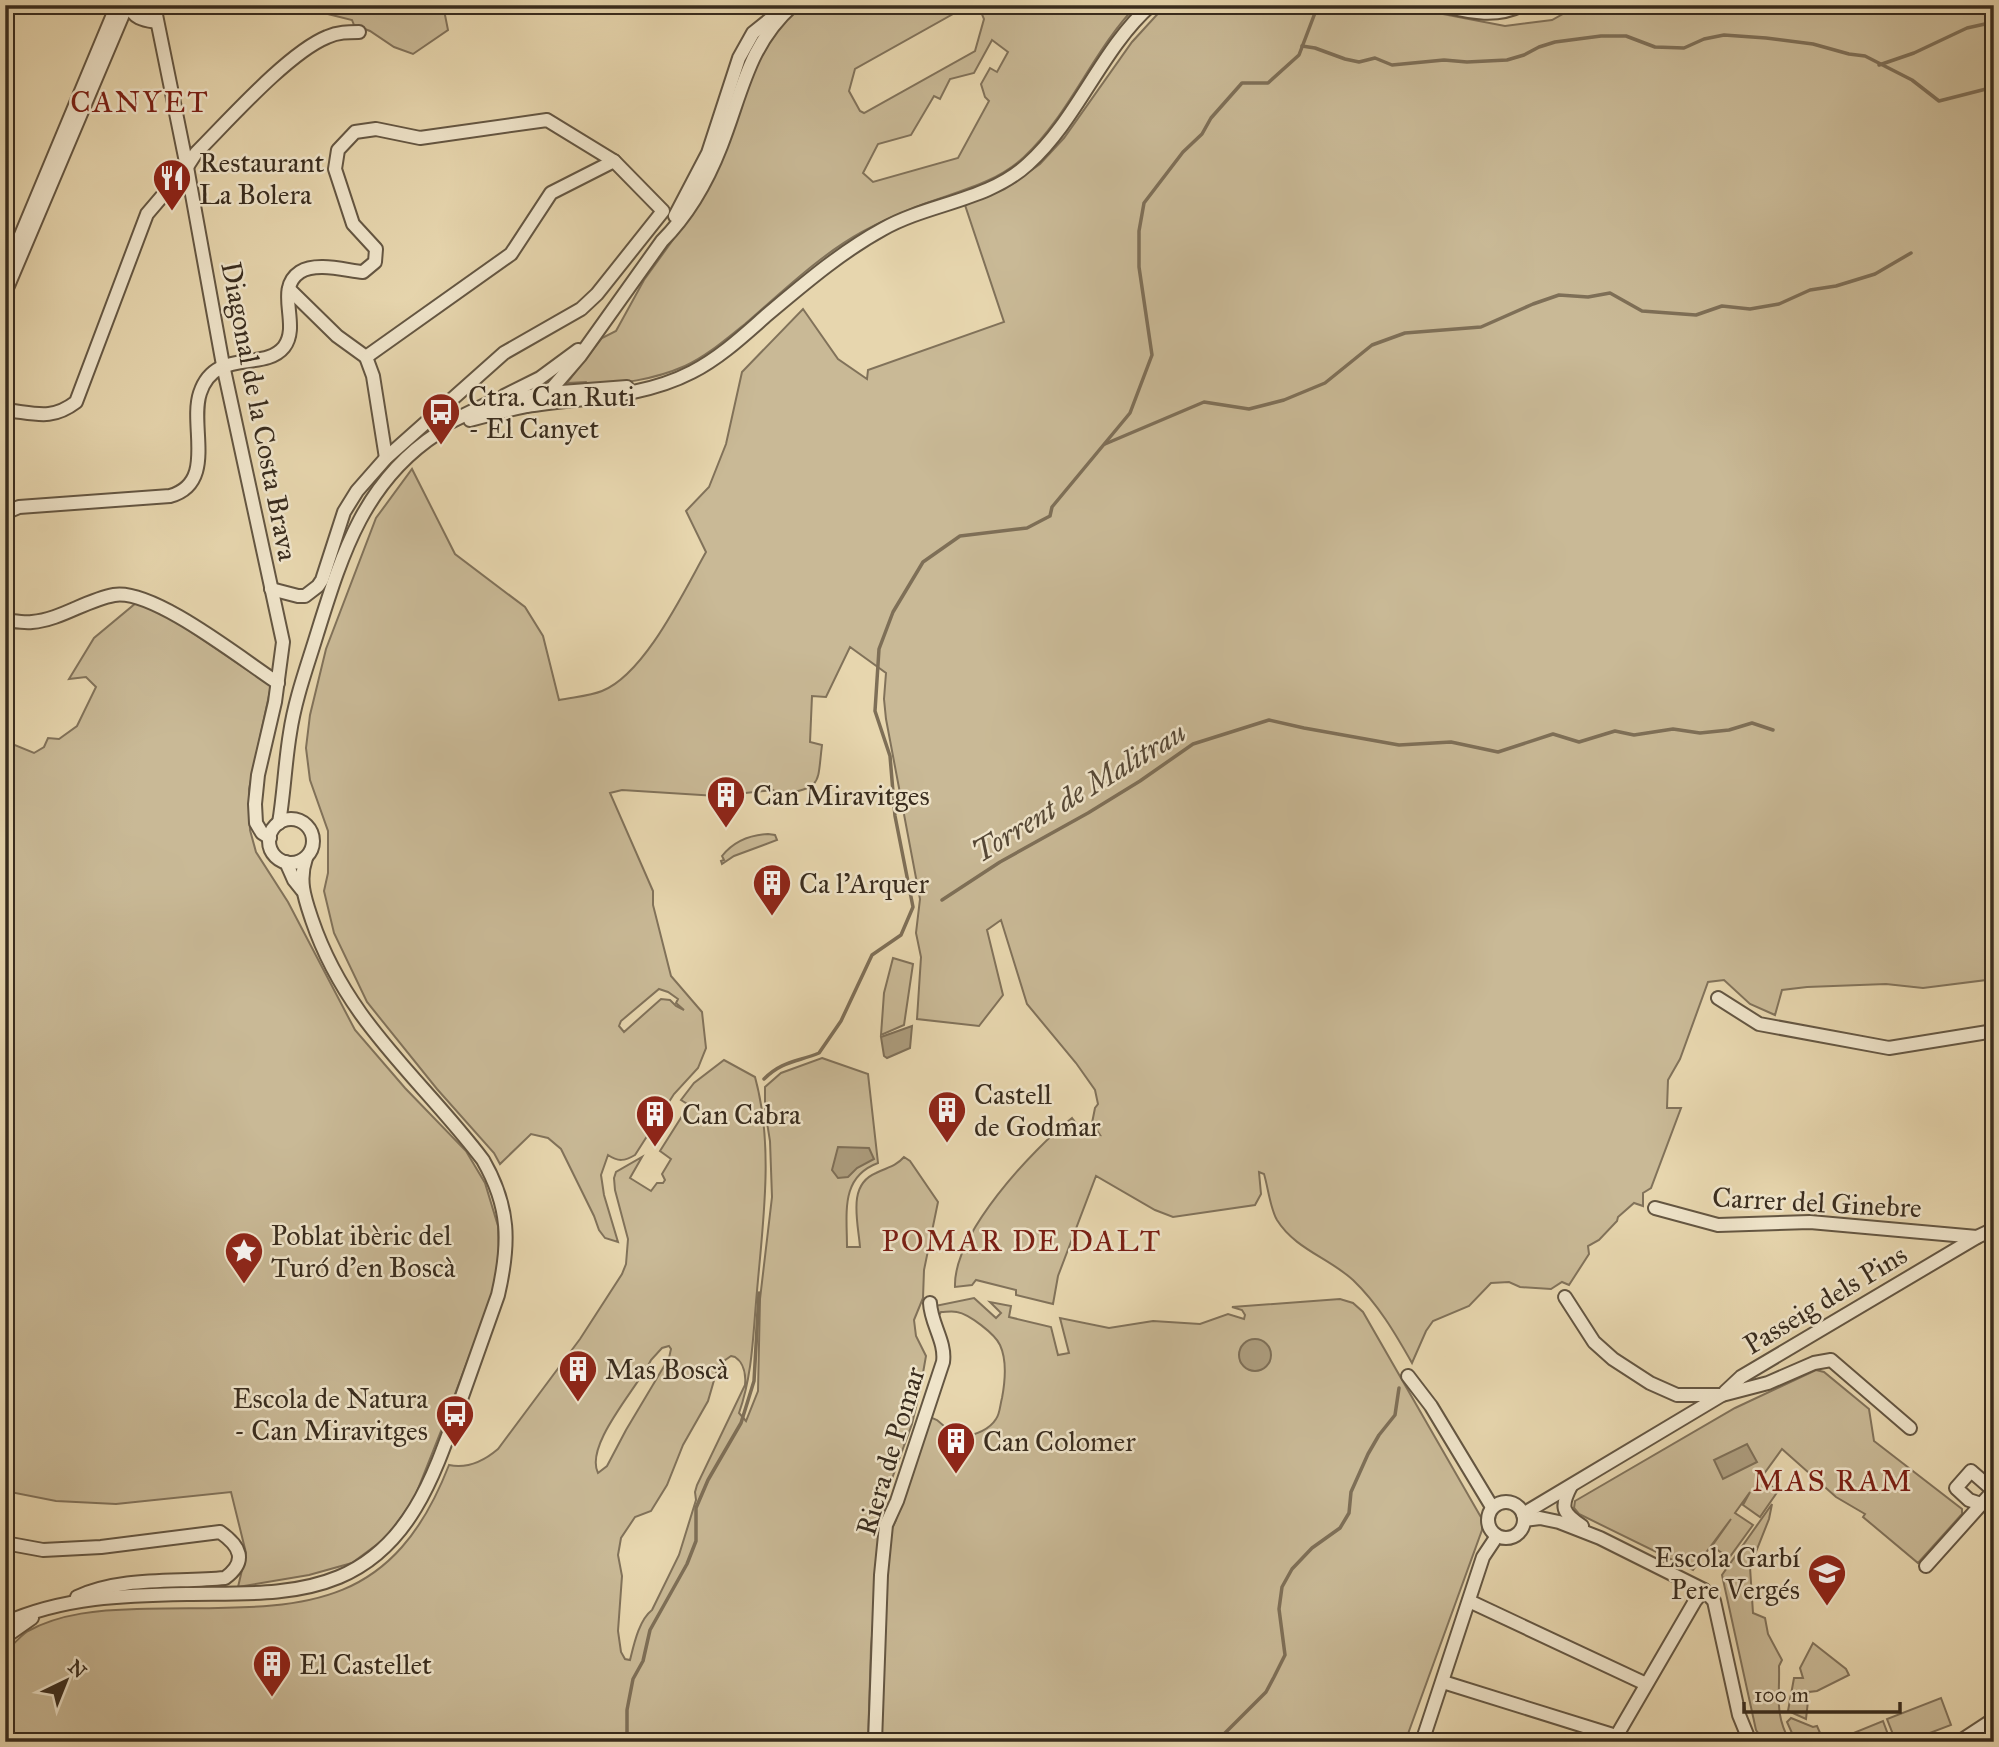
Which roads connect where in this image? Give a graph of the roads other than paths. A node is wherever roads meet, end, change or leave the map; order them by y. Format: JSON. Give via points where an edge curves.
{"nodes":[{"id":1,"x":117,"y":5,"type":"edge"},
{"id":2,"x":126,"y":5,"type":"edge"},
{"id":3,"x":155,"y":5,"type":"edge"},
{"id":4,"x":792,"y":5,"type":"edge"},
{"id":5,"x":1151,"y":5,"type":"edge"},
{"id":6,"x":1438,"y":5,"type":"edge"},
{"id":7,"x":1522,"y":5,"type":"edge"},
{"id":8,"x":142,"y":20,"type":"junction"},
{"id":9,"x":158,"y":22,"type":"junction"},
{"id":10,"x":359,"y":32,"type":"dead end"},
{"id":11,"x":114,"y":35,"type":"junction"},
{"id":12,"x":766,"y":36,"type":"junction"},
{"id":13,"x":95,"y":59,"type":"junction"},
{"id":14,"x":738,"y":62,"type":"junction"},
{"id":15,"x":731,"y":117,"type":"junction"},
{"id":16,"x":710,"y":146,"type":"junction"},
{"id":17,"x":614,"y":161,"type":"junction"},
{"id":18,"x":187,"y":167,"type":"junction"},
{"id":19,"x":700,"y":192,"type":"junction"},
{"id":20,"x":662,"y":241,"type":"junction"},
{"id":21,"x":5,"y":274,"type":"edge"},
{"id":22,"x":289,"y":289,"type":"junction"},
{"id":23,"x":5,"y":293,"type":"edge"},
{"id":24,"x":589,"y":341,"type":"junction"},
{"id":25,"x":366,"y":357,"type":"junction"},
{"id":26,"x":223,"y":365,"type":"junction"},
{"id":27,"x":669,"y":382,"type":"junction"},
{"id":28,"x":548,"y":393,"type":"junction"},
{"id":29,"x":489,"y":403,"type":"junction"},
{"id":30,"x":5,"y":410,"type":"edge"},
{"id":31,"x":470,"y":419,"type":"junction"},
{"id":32,"x":438,"y":433,"type":"junction"},
{"id":33,"x":386,"y":458,"type":"junction"},
{"id":34,"x":5,"y":513,"type":"edge"},
{"id":35,"x":271,"y":589,"type":"junction"},
{"id":36,"x":5,"y":620,"type":"edge"},
{"id":37,"x":278,"y":683,"type":"junction"},
{"id":38,"x":284,"y":785,"type":"junction"},
{"id":39,"x":298,"y":821,"type":"junction"},
{"id":40,"x":275,"y":829,"type":"junction"},
{"id":41,"x":306,"y":858,"type":"junction"},
{"id":42,"x":286,"y":862,"type":"junction"},
{"id":43,"x":302,"y":890,"type":"junction"},
{"id":44,"x":1717,"y":998,"type":"dead end"},
{"id":45,"x":1994,"y":1031,"type":"edge"},
{"id":46,"x":1655,"y":1208,"type":"dead end"},
{"id":47,"x":1994,"y":1229,"type":"edge"},
{"id":48,"x":1977,"y":1237,"type":"junction"},
{"id":49,"x":1565,"y":1297,"type":"dead end"},
{"id":50,"x":930,"y":1303,"type":"dead end"},
{"id":51,"x":1408,"y":1376,"type":"dead end"},
{"id":52,"x":1722,"y":1395,"type":"junction"},
{"id":53,"x":1910,"y":1428,"type":"dead end"},
{"id":54,"x":1571,"y":1486,"type":"junction"},
{"id":55,"x":1994,"y":1491,"type":"edge"},
{"id":56,"x":1981,"y":1504,"type":"junction"},
{"id":57,"x":1492,"y":1507,"type":"junction"},
{"id":58,"x":1523,"y":1517,"type":"junction"},
{"id":59,"x":1497,"y":1536,"type":"junction"},
{"id":60,"x":1600,"y":1538,"type":"junction"},
{"id":61,"x":5,"y":1543,"type":"edge"},
{"id":62,"x":1926,"y":1566,"type":"dead end"},
{"id":63,"x":1704,"y":1590,"type":"junction"},
{"id":64,"x":1469,"y":1601,"type":"junction"},
{"id":65,"x":59,"y":1605,"type":"junction"},
{"id":66,"x":11,"y":1613,"type":"edge"},
{"id":67,"x":5,"y":1623,"type":"edge"},
{"id":68,"x":5,"y":1637,"type":"edge"},
{"id":69,"x":1443,"y":1682,"type":"junction"},
{"id":70,"x":1646,"y":1684,"type":"junction"},
{"id":71,"x":1994,"y":1718,"type":"edge"},
{"id":72,"x":1614,"y":1739,"type":"edge"},
{"id":73,"x":875,"y":1742,"type":"edge"},
{"id":74,"x":1422,"y":1742,"type":"edge"},
{"id":75,"x":1750,"y":1742,"type":"edge"},
{"id":76,"x":1959,"y":1742,"type":"edge"}],
"edges":[{"from":1,"to":13,"type":"street"},
{"from":2,"to":8,"type":"street"},
{"from":2,"to":11,"type":"street"},
{"from":2,"to":13,"type":"street"},
{"from":3,"to":9,"type":"street","name":"Diagonal de la Costa Brava"},
{"from":4,"to":12,"type":"street"},
{"from":4,"to":14,"type":"street","via":[[753,33]]},
{"from":5,"to":27,"type":"street","via":[[1126,31],[1050,143],[1025,167],[998,186],[886,228],[838,257],[724,352]]},
{"from":6,"to":7,"type":"street","via":[[1491,14]]},
{"from":8,"to":9,"type":"street"},
{"from":8,"to":11,"type":"street"},
{"from":9,"to":18,"type":"street","name":"Diagonal de la Costa Brava"},
{"from":10,"to":18,"type":"street","via":[[325,37],[300,53]]},
{"from":11,"to":23,"type":"street"},
{"from":12,"to":14,"type":"street"},
{"from":12,"to":15,"type":"street","via":[[751,61]]},
{"from":13,"to":21,"type":"street"},
{"from":14,"to":15,"type":"street"},
{"from":14,"to":16,"type":"street"},
{"from":15,"to":19,"type":"street"},
{"from":16,"to":19,"type":"street"},
{"from":16,"to":20,"type":"street"},
{"from":17,"to":22,"type":"street","via":[[547,120],[420,138],[376,129],[355,132],[338,150],[335,169],[353,224],[376,249],[375,262],[363,272],[310,267],[297,274]]},
{"from":17,"to":25,"type":"street","via":[[551,193],[511,254]]},
{"from":17,"to":33,"type":"street","via":[[663,211],[581,309],[504,353]]},
{"from":18,"to":26,"type":"street","name":"Diagonal de la Costa Brava"},
{"from":18,"to":30,"type":"street","via":[[147,214],[76,402],[52,415]]},
{"from":19,"to":20,"type":"street"},
{"from":20,"to":24,"type":"street"},
{"from":22,"to":25,"type":"street"},
{"from":22,"to":26,"type":"street","via":[[291,323],[284,347],[273,355]]},
{"from":24,"to":28,"type":"street"},
{"from":24,"to":29,"type":"street","via":[[540,378]]},
{"from":25,"to":33,"type":"street"},
{"from":26,"to":34,"type":"street","via":[[199,394],[197,471],[181,493],[19,507]]},
{"from":26,"to":35,"type":"street","name":"Diagonal de la Costa Brava"},
{"from":27,"to":28,"type":"street"},
{"from":27,"to":31,"type":"street","via":[[618,396],[528,406]]},
{"from":28,"to":29,"type":"street"},
{"from":28,"to":31,"type":"street"},
{"from":29,"to":32,"type":"street","via":[[448,423]]},
{"from":31,"to":32,"type":"street"},
{"from":32,"to":38,"type":"street","via":[[387,477],[359,518],[342,556],[294,710]]},
{"from":33,"to":35,"type":"street","via":[[344,512],[318,586],[305,596]]},
{"from":35,"to":37,"type":"street","name":"Diagonal de la Costa Brava","via":[[283,642]]},
{"from":36,"to":37,"type":"street","via":[[32,622],[93,600],[132,595],[168,610]]},
{"from":37,"to":40,"type":"street","name":"Diagonal de la Costa Brava","via":[[255,811],[262,833]]},
{"from":38,"to":39,"type":"street"},
{"from":38,"to":40,"type":"street"},
{"from":39,"to":40,"type":"street","via":[[288,820]]},
{"from":39,"to":41,"type":"street","via":[[313,836]]},
{"from":40,"to":42,"type":"street","via":[[272,852]]},
{"from":41,"to":42,"type":"street"},
{"from":41,"to":43,"type":"street"},
{"from":42,"to":43,"type":"street"},
{"from":43,"to":65,"type":"street","via":[[324,951],[366,1022],[470,1143],[492,1176],[505,1211],[507,1241],[498,1295],[426,1491],[401,1531],[362,1565],[338,1578],[281,1591],[135,1595]]},
{"from":44,"to":45,"type":"street","via":[[1759,1024],[1889,1048]]},
{"from":46,"to":48,"type":"street","name":"Carrer del Ginebre","via":[[1718,1225],[1810,1222]]},
{"from":47,"to":48,"type":"street","name":"Passeig dels Pins"},
{"from":48,"to":52,"type":"street","name":"Passeig dels Pins","via":[[1741,1377]]},
{"from":49,"to":52,"type":"street","via":[[1594,1342],[1650,1383],[1677,1395]]},
{"from":50,"to":73,"type":"street","name":"Riera de Pomar","via":[[943,1363],[886,1525]]},
{"from":51,"to":57,"type":"street"},
{"from":52,"to":53,"type":"street","via":[[1831,1360]]},
{"from":52,"to":54,"type":"street"},
{"from":54,"to":58,"type":"street"},
{"from":54,"to":60,"type":"street","via":[[1565,1510]]},
{"from":55,"to":56,"type":"street"},
{"from":55,"to":56,"type":"street","via":[[1971,1471],[1956,1488]]},
{"from":56,"to":62,"type":"street"},
{"from":57,"to":58,"type":"street","via":[[1510,1502]]},
{"from":57,"to":59,"type":"street","via":[[1489,1527]]},
{"from":58,"to":59,"type":"street","via":[[1514,1536]]},
{"from":58,"to":60,"type":"street","via":[[1559,1522]]},
{"from":59,"to":64,"type":"street","via":[[1483,1557]]},
{"from":60,"to":63,"type":"street"},
{"from":61,"to":65,"type":"street","via":[[43,1550],[220,1532],[238,1551],[235,1570],[225,1578],[113,1585]]},
{"from":63,"to":70,"type":"street"},
{"from":63,"to":75,"type":"street","via":[[1714,1601],[1739,1715]]},
{"from":64,"to":69,"type":"street"},
{"from":64,"to":70,"type":"street"},
{"from":65,"to":66,"type":"street"},
{"from":65,"to":67,"type":"street"},
{"from":65,"to":68,"type":"street"},
{"from":69,"to":72,"type":"street"},
{"from":69,"to":74,"type":"street"},
{"from":70,"to":72,"type":"street"},
{"from":71,"to":76,"type":"street"}]}
